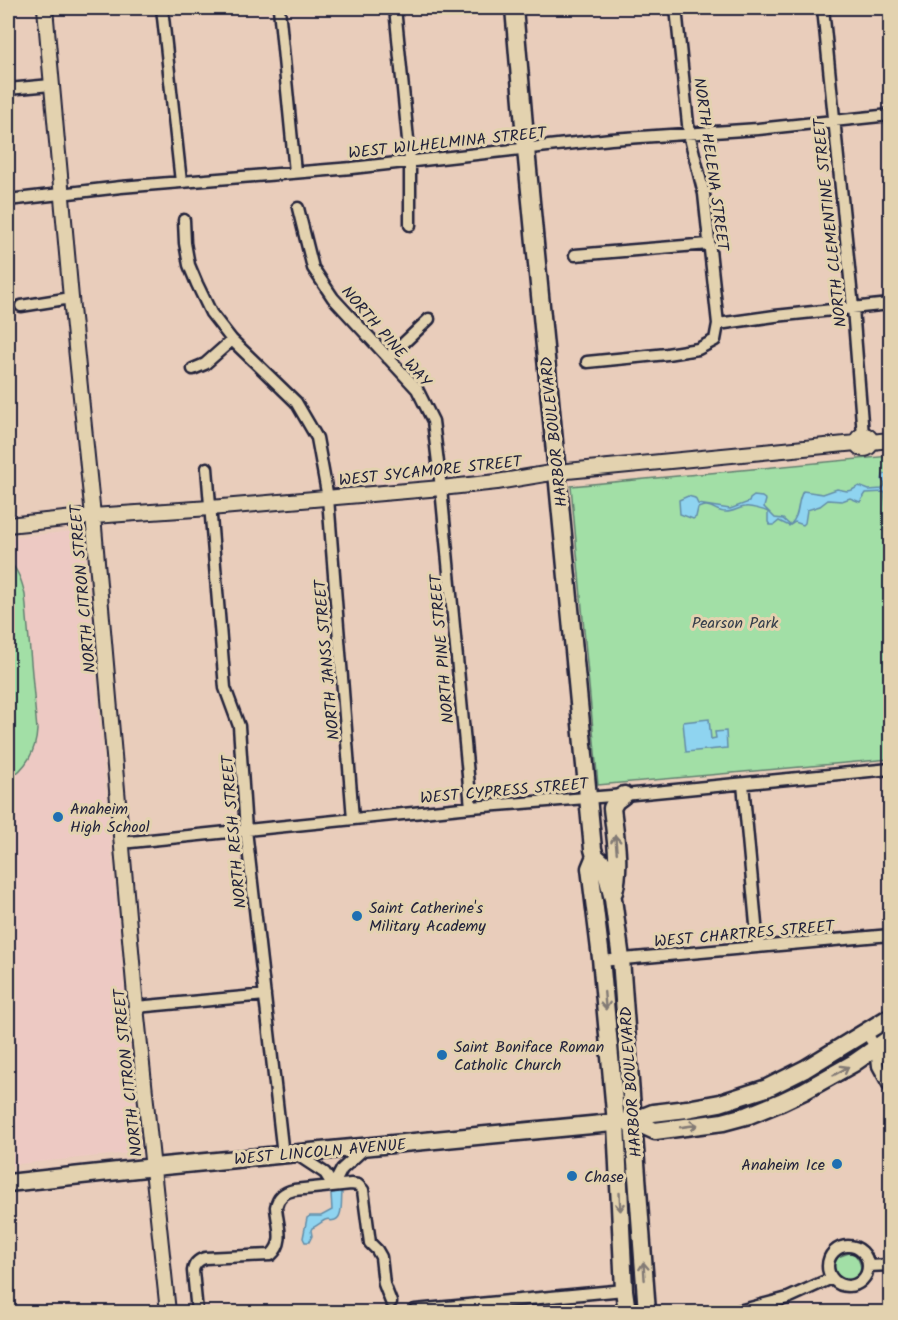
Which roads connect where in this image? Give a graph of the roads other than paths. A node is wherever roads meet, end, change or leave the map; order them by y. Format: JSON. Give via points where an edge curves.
{"nodes":[{"id":1,"x":45,"y":8,"type":"edge"},
{"id":2,"x":162,"y":8,"type":"edge"},
{"id":3,"x":279,"y":8,"type":"edge"},
{"id":4,"x":395,"y":8,"type":"edge"},
{"id":5,"x":514,"y":8,"type":"edge"},
{"id":6,"x":676,"y":8,"type":"edge"},
{"id":7,"x":823,"y":8,"type":"edge"},
{"id":8,"x":51,"y":85,"type":"junction"},
{"id":9,"x":8,"y":89,"type":"edge"},
{"id":10,"x":891,"y":115,"type":"edge"},
{"id":11,"x":834,"y":120,"type":"junction"},
{"id":12,"x":689,"y":134,"type":"junction"},
{"id":13,"x":526,"y":149,"type":"junction"},
{"id":14,"x":410,"y":160,"type":"junction"},
{"id":15,"x":295,"y":172,"type":"junction"},
{"id":16,"x":181,"y":182,"type":"junction"},
{"id":17,"x":61,"y":194,"type":"junction"},
{"id":18,"x":8,"y":200,"type":"edge"},
{"id":19,"x":298,"y":208,"type":"dead end"},
{"id":20,"x":184,"y":220,"type":"dead end"},
{"id":21,"x":410,"y":225,"type":"dead end"},
{"id":22,"x":709,"y":244,"type":"junction"},
{"id":23,"x":574,"y":255,"type":"dead end"},
{"id":24,"x":71,"y":298,"type":"junction"},
{"id":25,"x":891,"y":304,"type":"edge"},
{"id":26,"x":21,"y":306,"type":"dead end"},
{"id":27,"x":853,"y":308,"type":"junction"},
{"id":28,"x":429,"y":319,"type":"dead end"},
{"id":29,"x":718,"y":324,"type":"junction"},
{"id":30,"x":232,"y":340,"type":"junction"},
{"id":31,"x":388,"y":358,"type":"junction"},
{"id":32,"x":587,"y":362,"type":"dead end"},
{"id":33,"x":193,"y":369,"type":"dead end"},
{"id":34,"x":864,"y":440,"type":"junction"},
{"id":35,"x":891,"y":440,"type":"edge"},
{"id":36,"x":207,"y":468,"type":"dead end"},
{"id":37,"x":557,"y":472,"type":"junction"},
{"id":38,"x":441,"y":488,"type":"junction"},
{"id":39,"x":328,"y":498,"type":"junction"},
{"id":40,"x":210,"y":508,"type":"junction"},
{"id":41,"x":93,"y":516,"type":"junction"},
{"id":42,"x":8,"y":525,"type":"edge"},
{"id":43,"x":891,"y":769,"type":"edge"},
{"id":44,"x":743,"y":784,"type":"junction"},
{"id":45,"x":624,"y":795,"type":"junction"},
{"id":46,"x":588,"y":798,"type":"junction"},
{"id":47,"x":471,"y":807,"type":"junction"},
{"id":48,"x":353,"y":819,"type":"junction"},
{"id":49,"x":246,"y":830,"type":"junction"},
{"id":50,"x":121,"y":843,"type":"junction"},
{"id":51,"x":595,"y":856,"type":"junction"},
{"id":52,"x":613,"y":899,"type":"junction"},
{"id":53,"x":891,"y":934,"type":"edge"},
{"id":54,"x":758,"y":946,"type":"junction"},
{"id":55,"x":621,"y":959,"type":"junction"},
{"id":56,"x":601,"y":961,"type":"junction"},
{"id":57,"x":265,"y":995,"type":"junction"},
{"id":58,"x":136,"y":1007,"type":"junction"},
{"id":59,"x":891,"y":1017,"type":"edge"},
{"id":60,"x":866,"y":1032,"type":"junction"},
{"id":61,"x":883,"y":1043,"type":"edge"},
{"id":62,"x":891,"y":1059,"type":"edge"},
{"id":63,"x":891,"y":1088,"type":"edge"},
{"id":64,"x":633,"y":1121,"type":"junction"},
{"id":65,"x":616,"y":1123,"type":"junction"},
{"id":66,"x":366,"y":1147,"type":"junction"},
{"id":67,"x":289,"y":1154,"type":"junction"},
{"id":68,"x":153,"y":1167,"type":"junction"},
{"id":69,"x":8,"y":1183,"type":"edge"},
{"id":70,"x":333,"y":1186,"type":"junction"},
{"id":71,"x":891,"y":1265,"type":"edge"},
{"id":72,"x":868,"y":1266,"type":"junction"},
{"id":73,"x":832,"y":1278,"type":"junction"},
{"id":74,"x":624,"y":1290,"type":"junction"},
{"id":75,"x":391,"y":1302,"type":"dead end"},
{"id":76,"x":8,"y":1305,"type":"edge"},
{"id":77,"x":414,"y":1310,"type":"dead end"},
{"id":78,"x":8,"y":1312,"type":"edge"},
{"id":79,"x":168,"y":1312,"type":"edge"},
{"id":80,"x":197,"y":1312,"type":"edge"},
{"id":81,"x":627,"y":1312,"type":"edge"},
{"id":82,"x":647,"y":1312,"type":"edge"},
{"id":83,"x":722,"y":1312,"type":"edge"}],
"edges":[{"from":1,"to":8,"type":"street","name":"NORTH CITRON STREET"},
{"from":2,"to":16,"type":"street"},
{"from":3,"to":15,"type":"street"},
{"from":4,"to":14,"type":"street"},
{"from":5,"to":13,"type":"main road","name":"HARBOR BOULEVARD"},
{"from":6,"to":12,"type":"street","name":"NORTH HELENA STREET"},
{"from":7,"to":11,"type":"street","name":"NORTH CLEMENTINE STREET"},
{"from":8,"to":9,"type":"street"},
{"from":8,"to":17,"type":"street","name":"NORTH CITRON STREET"},
{"from":10,"to":11,"type":"street","name":"WEST WILHELMINA STREET"},
{"from":11,"to":12,"type":"street","name":"WEST WILHELMINA STREET"},
{"from":11,"to":27,"type":"street","name":"NORTH CLEMENTINE STREET"},
{"from":12,"to":13,"type":"street","name":"WEST WILHELMINA STREET"},
{"from":12,"to":22,"type":"street","name":"NORTH HELENA STREET","via":[[705,194]]},
{"from":13,"to":14,"type":"street","name":"WEST WILHELMINA STREET"},
{"from":13,"to":37,"type":"main road","name":"HARBOR BOULEVARD"},
{"from":14,"to":15,"type":"street","name":"WEST WILHELMINA STREET"},
{"from":14,"to":21,"type":"street"},
{"from":15,"to":16,"type":"street","name":"WEST WILHELMINA STREET"},
{"from":16,"to":17,"type":"street","name":"WEST WILHELMINA STREET"},
{"from":17,"to":18,"type":"street","name":"WEST WILHELMINA STREET"},
{"from":17,"to":24,"type":"street","name":"NORTH CITRON STREET"},
{"from":19,"to":31,"type":"street","name":"NORTH PINE WAY","via":[[313,268],[333,298]]},
{"from":20,"to":30,"type":"street","name":"NORTH JANSS STREET","via":[[189,265],[196,285]]},
{"from":22,"to":23,"type":"street"},
{"from":22,"to":29,"type":"street","name":"NORTH HELENA STREET"},
{"from":24,"to":26,"type":"street"},
{"from":24,"to":41,"type":"street","name":"NORTH CITRON STREET"},
{"from":25,"to":27,"type":"street"},
{"from":27,"to":29,"type":"street"},
{"from":27,"to":34,"type":"street","name":"NORTH CLEMENTINE STREET"},
{"from":28,"to":31,"type":"street"},
{"from":29,"to":32,"type":"street","via":[[714,340],[698,349]]},
{"from":30,"to":33,"type":"street","via":[[205,364]]},
{"from":30,"to":39,"type":"street","name":"NORTH JANSS STREET","via":[[296,402],[317,438]]},
{"from":31,"to":38,"type":"street","name":"NORTH PINE WAY","via":[[417,389],[434,421]]},
{"from":34,"to":35,"type":"street","name":"WEST SYCAMORE STREET"},
{"from":34,"to":37,"type":"street","name":"WEST SYCAMORE STREET"},
{"from":36,"to":40,"type":"street","name":"NORTH RESH STREET"},
{"from":37,"to":38,"type":"street","name":"WEST SYCAMORE STREET"},
{"from":37,"to":46,"type":"main road","name":"HARBOR BOULEVARD"},
{"from":38,"to":39,"type":"street","name":"WEST SYCAMORE STREET"},
{"from":38,"to":47,"type":"street","name":"NORTH PINE STREET"},
{"from":39,"to":40,"type":"street","name":"WEST SYCAMORE STREET"},
{"from":39,"to":48,"type":"street","name":"NORTH JANSS STREET"},
{"from":40,"to":41,"type":"street","name":"WEST SYCAMORE STREET"},
{"from":40,"to":49,"type":"street","name":"NORTH RESH STREET","via":[[225,688],[239,726]]},
{"from":41,"to":42,"type":"street","name":"WEST SYCAMORE STREET"},
{"from":41,"to":50,"type":"street","name":"NORTH CITRON STREET"},
{"from":43,"to":44,"type":"street","name":"WEST CYPRESS STREET"},
{"from":44,"to":45,"type":"street","name":"WEST CYPRESS STREET"},
{"from":44,"to":54,"type":"street"},
{"from":45,"to":46,"type":"street","name":"WEST CYPRESS STREET"},
{"from":52,"to":45,"type":"main road","one_way":true,"via":[[617,870],[612,808]]},
{"from":46,"to":47,"type":"street","name":"WEST CYPRESS STREET"},
{"from":46,"to":51,"type":"main road","name":"HARBOR BOULEVARD"},
{"from":47,"to":48,"type":"street","name":"WEST CYPRESS STREET"},
{"from":48,"to":49,"type":"street","name":"WEST CYPRESS STREET"},
{"from":49,"to":50,"type":"street","name":"WEST CYPRESS STREET"},
{"from":49,"to":57,"type":"street","name":"NORTH RESH STREET"},
{"from":50,"to":58,"type":"street","name":"NORTH CITRON STREET"},
{"from":51,"to":52,"type":"main road","name":"HARBOR BOULEVARD","via":[[604,864]]},
{"from":51,"to":56,"type":"main road","name":"HARBOR BOULEVARD","via":[[590,868]]},
{"from":52,"to":55,"type":"main road","name":"HARBOR BOULEVARD"},
{"from":53,"to":54,"type":"street","name":"WEST CHARTRES STREET"},
{"from":54,"to":55,"type":"street","name":"WEST CHARTRES STREET"},
{"from":55,"to":56,"type":"street","name":"WEST CHARTRES STREET"},
{"from":55,"to":64,"type":"main road","name":"HARBOR BOULEVARD"},
{"from":56,"to":65,"type":"main road","name":"HARBOR BOULEVARD","one_way":true},
{"from":57,"to":58,"type":"street"},
{"from":57,"to":67,"type":"street","name":"NORTH RESH STREET"},
{"from":58,"to":68,"type":"street","name":"NORTH CITRON STREET"},
{"from":59,"to":60,"type":"main road","name":"WEST LINCOLN AVENUE"},
{"from":60,"to":61,"type":"street"},
{"from":60,"to":64,"type":"main road","name":"WEST LINCOLN AVENUE","via":[[767,1088],[720,1103],[653,1113]]},
{"from":61,"to":62,"type":"street"},
{"from":61,"to":63,"type":"street","via":[[878,1066]]},
{"from":64,"to":61,"type":"main road","name":"WEST LINCOLN AVENUE","one_way":true,"via":[[655,1131],[749,1115],[804,1091]]},
{"from":64,"to":65,"type":"main road","name":"WEST LINCOLN AVENUE"},
{"from":82,"to":64,"type":"main road","name":"HARBOR BOULEVARD","one_way":true},
{"from":65,"to":66,"type":"main road","name":"WEST LINCOLN AVENUE"},
{"from":65,"to":74,"type":"main road","name":"HARBOR BOULEVARD","one_way":true},
{"from":66,"to":67,"type":"main road","name":"WEST LINCOLN AVENUE"},
{"from":66,"to":70,"type":"street","via":[[342,1169]]},
{"from":67,"to":68,"type":"main road","name":"WEST LINCOLN AVENUE"},
{"from":67,"to":70,"type":"street","via":[[325,1173]]},
{"from":68,"to":69,"type":"main road","name":"WEST LINCOLN AVENUE"},
{"from":68,"to":79,"type":"street","name":"NORTH CITRON STREET"},
{"from":70,"to":75,"type":"street","via":[[355,1184],[363,1190],[369,1243],[381,1257]]},
{"from":70,"to":80,"type":"street","via":[[290,1191],[281,1196],[276,1207],[279,1244],[271,1255],[199,1261],[193,1271]]},
{"from":71,"to":72,"type":"street"},
{"from":72,"to":73,"type":"street","via":[[867,1275],[857,1285],[844,1286]]},
{"from":72,"to":73,"type":"street","via":[[859,1249],[842,1247],[828,1263]]},
{"from":73,"to":83,"type":"street","via":[[788,1298]]},
{"from":74,"to":77,"type":"street"},
{"from":74,"to":81,"type":"main road","name":"HARBOR BOULEVARD"},
{"from":76,"to":78,"type":"street"}]}
